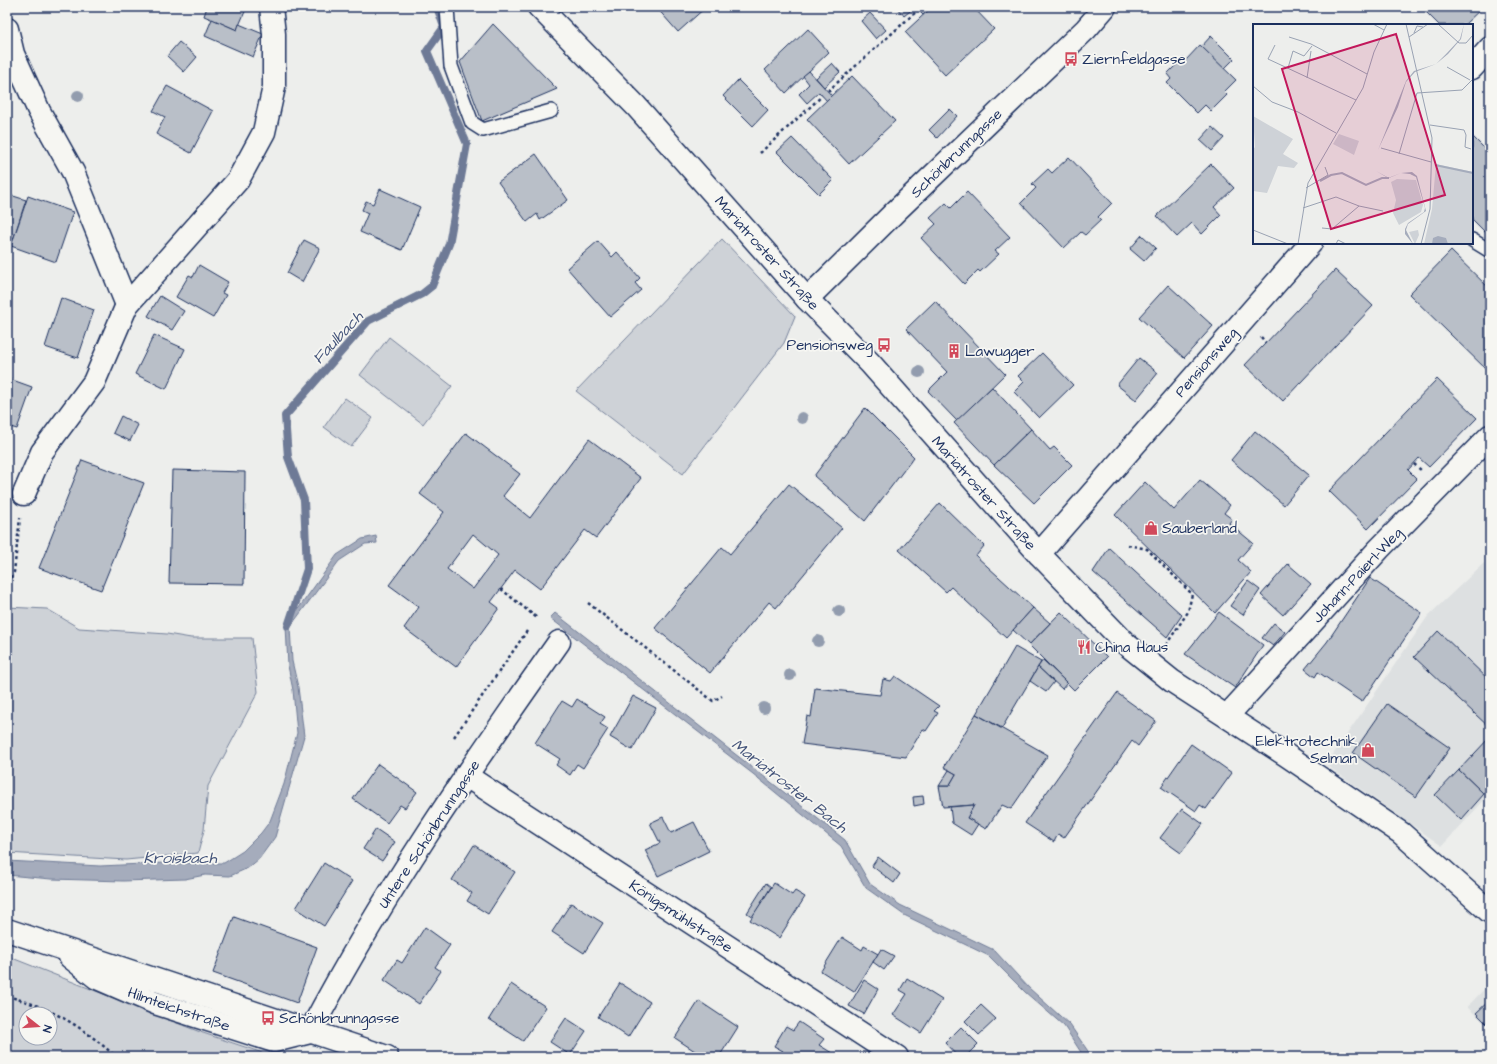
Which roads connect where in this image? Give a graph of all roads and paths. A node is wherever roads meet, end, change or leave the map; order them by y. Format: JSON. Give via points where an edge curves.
{"nodes":[{"id":1,"x":271,"y":7,"type":"edge"},
{"id":2,"x":447,"y":7,"type":"edge"},
{"id":3,"x":538,"y":7,"type":"edge"},
{"id":4,"x":1105,"y":7,"type":"edge"},
{"id":5,"x":918,"y":10,"type":"dead end"},
{"id":6,"x":7,"y":29,"type":"edge"},
{"id":7,"x":1489,"y":51,"type":"edge"},
{"id":8,"x":1473,"y":67,"type":"edge"},
{"id":9,"x":828,"y":91,"type":"dead end"},
{"id":10,"x":822,"y":96,"type":"dead end"},
{"id":11,"x":551,"y":111,"type":"dead end"},
{"id":12,"x":760,"y":153,"type":"dead end"},
{"id":13,"x":1473,"y":241,"type":"edge"},
{"id":14,"x":1310,"y":244,"type":"edge"},
{"id":15,"x":1490,"y":251,"type":"edge"},
{"id":16,"x":807,"y":299,"type":"junction"},
{"id":17,"x":127,"y":305,"type":"junction"},
{"id":18,"x":1490,"y":436,"type":"edge"},
{"id":19,"x":24,"y":494,"type":"joint"},
{"id":20,"x":1128,"y":545,"type":"dead end"},
{"id":21,"x":1039,"y":554,"type":"junction"},
{"id":22,"x":7,"y":583,"type":"edge"},
{"id":23,"x":501,"y":589,"type":"dead end"},
{"id":24,"x":588,"y":603,"type":"dead end"},
{"id":25,"x":537,"y":618,"type":"dead end"},
{"id":26,"x":527,"y":631,"type":"dead end"},
{"id":27,"x":559,"y":642,"type":"dead end"},
{"id":28,"x":1163,"y":649,"type":"dead end"},
{"id":29,"x":722,"y":696,"type":"dead end"},
{"id":30,"x":1227,"y":716,"type":"junction"},
{"id":31,"x":454,"y":737,"type":"dead end"},
{"id":32,"x":465,"y":775,"type":"junction"},
{"id":33,"x":1490,"y":912,"type":"edge"},
{"id":34,"x":7,"y":930,"type":"edge"},
{"id":35,"x":7,"y":996,"type":"edge"},
{"id":36,"x":310,"y":1032,"type":"junction"},
{"id":37,"x":116,"y":1057,"type":"edge"},
{"id":38,"x":387,"y":1057,"type":"edge"},
{"id":39,"x":897,"y":1057,"type":"edge"}],
"edges":[{"from":1,"to":17,"type":"street","via":[[274,87],[264,132],[238,180]]},
{"from":2,"to":11,"type":"lane","via":[[451,66],[472,123],[483,130]]},
{"from":3,"to":16,"type":"street","name":"Mariatroster Straße","via":[[636,106]]},
{"from":4,"to":16,"type":"street","name":"Schönbrunngasse","via":[[1086,29]]},
{"from":5,"to":9,"type":"path"},
{"from":6,"to":17,"type":"street","via":[[13,54],[39,111],[73,172]]},
{"from":7,"to":8,"type":"street"},
{"from":10,"to":12,"type":"path"},
{"from":13,"to":15,"type":"lane"},
{"from":14,"to":21,"type":"street","name":"Pensionsweg"},
{"from":16,"to":21,"type":"street","name":"Mariatroster Straße","via":[[870,363]]},
{"from":17,"to":19,"type":"street","via":[[94,382],[42,452]]},
{"from":18,"to":30,"type":"street","name":"Johann-Paierl-Weg","via":[[1379,549]]},
{"from":19,"to":22,"type":"path","via":[[14,572]]},
{"from":20,"to":28,"type":"path","via":[[1147,549],[1192,594],[1188,612]]},
{"from":21,"to":30,"type":"street","name":"Mariatroster Straße","via":[[1135,651],[1172,681]]},
{"from":23,"to":25,"type":"path"},
{"from":24,"to":29,"type":"path","via":[[713,700]]},
{"from":26,"to":31,"type":"path"},
{"from":27,"to":32,"type":"street","name":"Untere Schönbrunngasse"},
{"from":30,"to":33,"type":"street","name":"Mariatroster Straße","via":[[1401,833]]},
{"from":32,"to":36,"type":"street","name":"Untere Schönbrunngasse","via":[[355,949]]},
{"from":32,"to":39,"type":"street","name":"Königsmühlstraße"},
{"from":34,"to":36,"type":"street","name":"Hilmteichstraße","via":[[58,948],[96,978],[155,1003],[274,1041]]},
{"from":35,"to":37,"type":"path","via":[[51,1011],[82,1028]]},
{"from":36,"to":38,"type":"street"}]}
